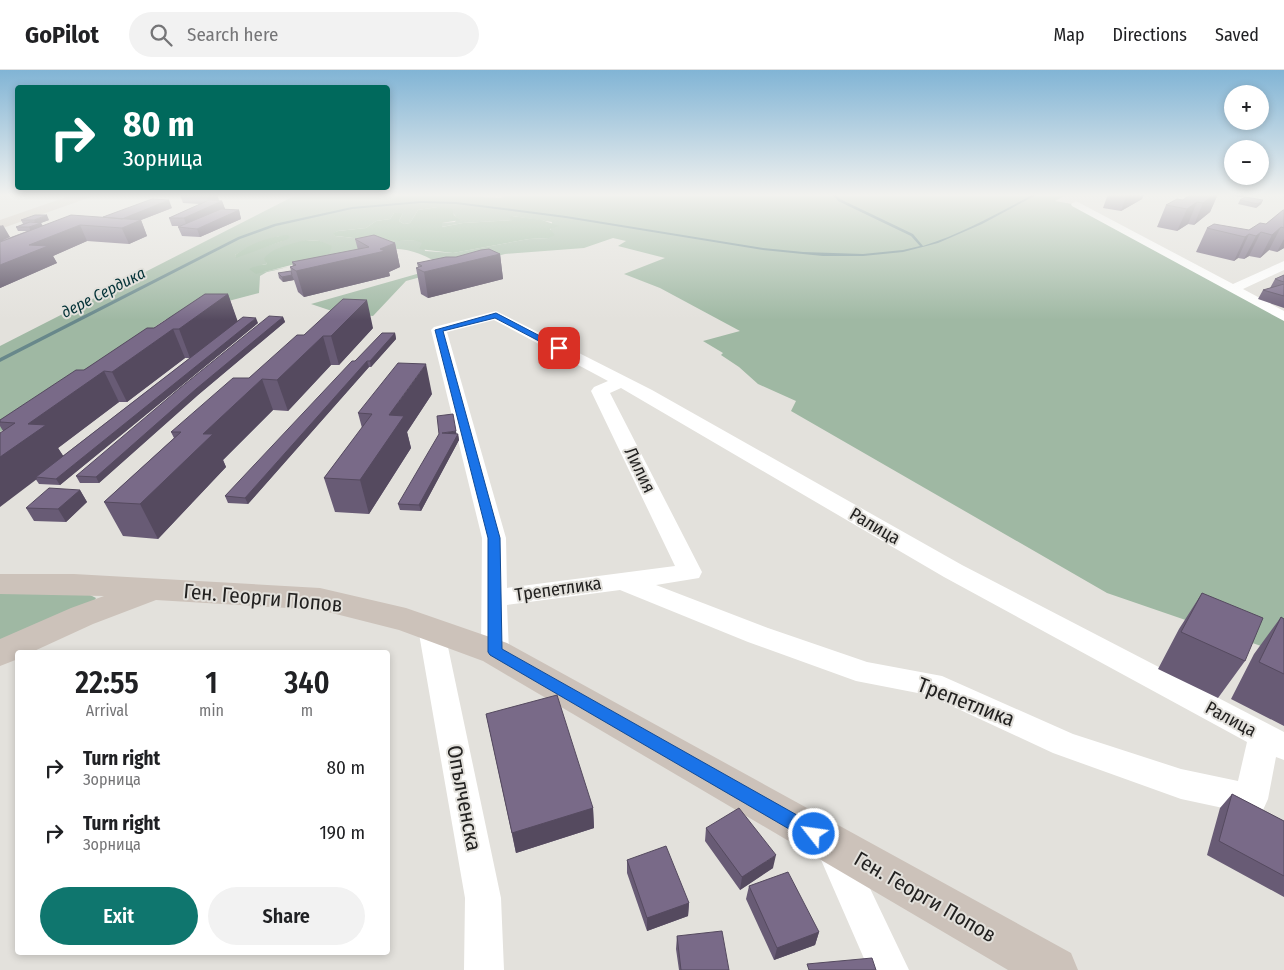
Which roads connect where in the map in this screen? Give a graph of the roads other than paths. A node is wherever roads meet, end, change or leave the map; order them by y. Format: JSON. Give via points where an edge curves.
{"nodes":[{"id":1,"x":1135,"y":236,"type":"edge"},
{"id":2,"x":1284,"y":265,"type":"edge"},
{"id":3,"x":1232,"y":289,"type":"junction"},
{"id":4,"x":1284,"y":317,"type":"edge"},
{"id":5,"x":622,"y":381,"type":"junction"},
{"id":6,"x":0,"y":569,"type":"edge"},
{"id":7,"x":690,"y":572,"type":"joint"},
{"id":8,"x":622,"y":581,"type":"junction"},
{"id":9,"x":0,"y":584,"type":"edge"},
{"id":10,"x":160,"y":589,"type":"junction"},
{"id":11,"x":495,"y":598,"type":"junction"},
{"id":12,"x":431,"y":628,"type":"junction"},
{"id":13,"x":495,"y":652,"type":"junction"},
{"id":14,"x":0,"y":653,"type":"edge"},
{"id":15,"x":1274,"y":742,"type":"edge"},
{"id":16,"x":831,"y":844,"type":"junction"},
{"id":17,"x":484,"y":970,"type":"edge"},
{"id":18,"x":889,"y":970,"type":"edge"},
{"id":19,"x":1054,"y":970,"type":"edge"}],
"edges":[{"from":1,"to":3,"type":"street"},
{"from":2,"to":3,"type":"street"},
{"from":3,"to":4,"type":"street"},
{"from":5,"to":7,"type":"street","name":"Лилия","via":[[600,391]]},
{"from":5,"to":11,"type":"street","name":"Ралица","via":[[496,315],[438,330],[494,538]]},
{"from":5,"to":15,"type":"street","name":"Ралица","via":[[953,571]]},
{"from":6,"to":10,"type":"street"},
{"from":7,"to":8,"type":"street","name":"Трепетлика"},
{"from":8,"to":11,"type":"street","name":"Трепетлика"},
{"from":8,"to":15,"type":"street","name":"Трепетлика","via":[[758,635],[866,673],[932,684],[1064,744],[1181,784],[1251,799]]},
{"from":9,"to":10,"type":"street"},
{"from":10,"to":12,"type":"street","name":"Ген. Георги Попов","via":[[320,600]]},
{"from":10,"to":14,"type":"street","via":[[111,604]]},
{"from":11,"to":13,"type":"street"},
{"from":12,"to":13,"type":"street","name":"Ген. Георги Попов"},
{"from":12,"to":17,"type":"street","name":"Опълченска","via":[[483,898]]},
{"from":13,"to":16,"type":"street","name":"Ген. Георги Попов"},
{"from":16,"to":18,"type":"street"},
{"from":16,"to":19,"type":"street","name":"Ген. Георги Попов"}]}
